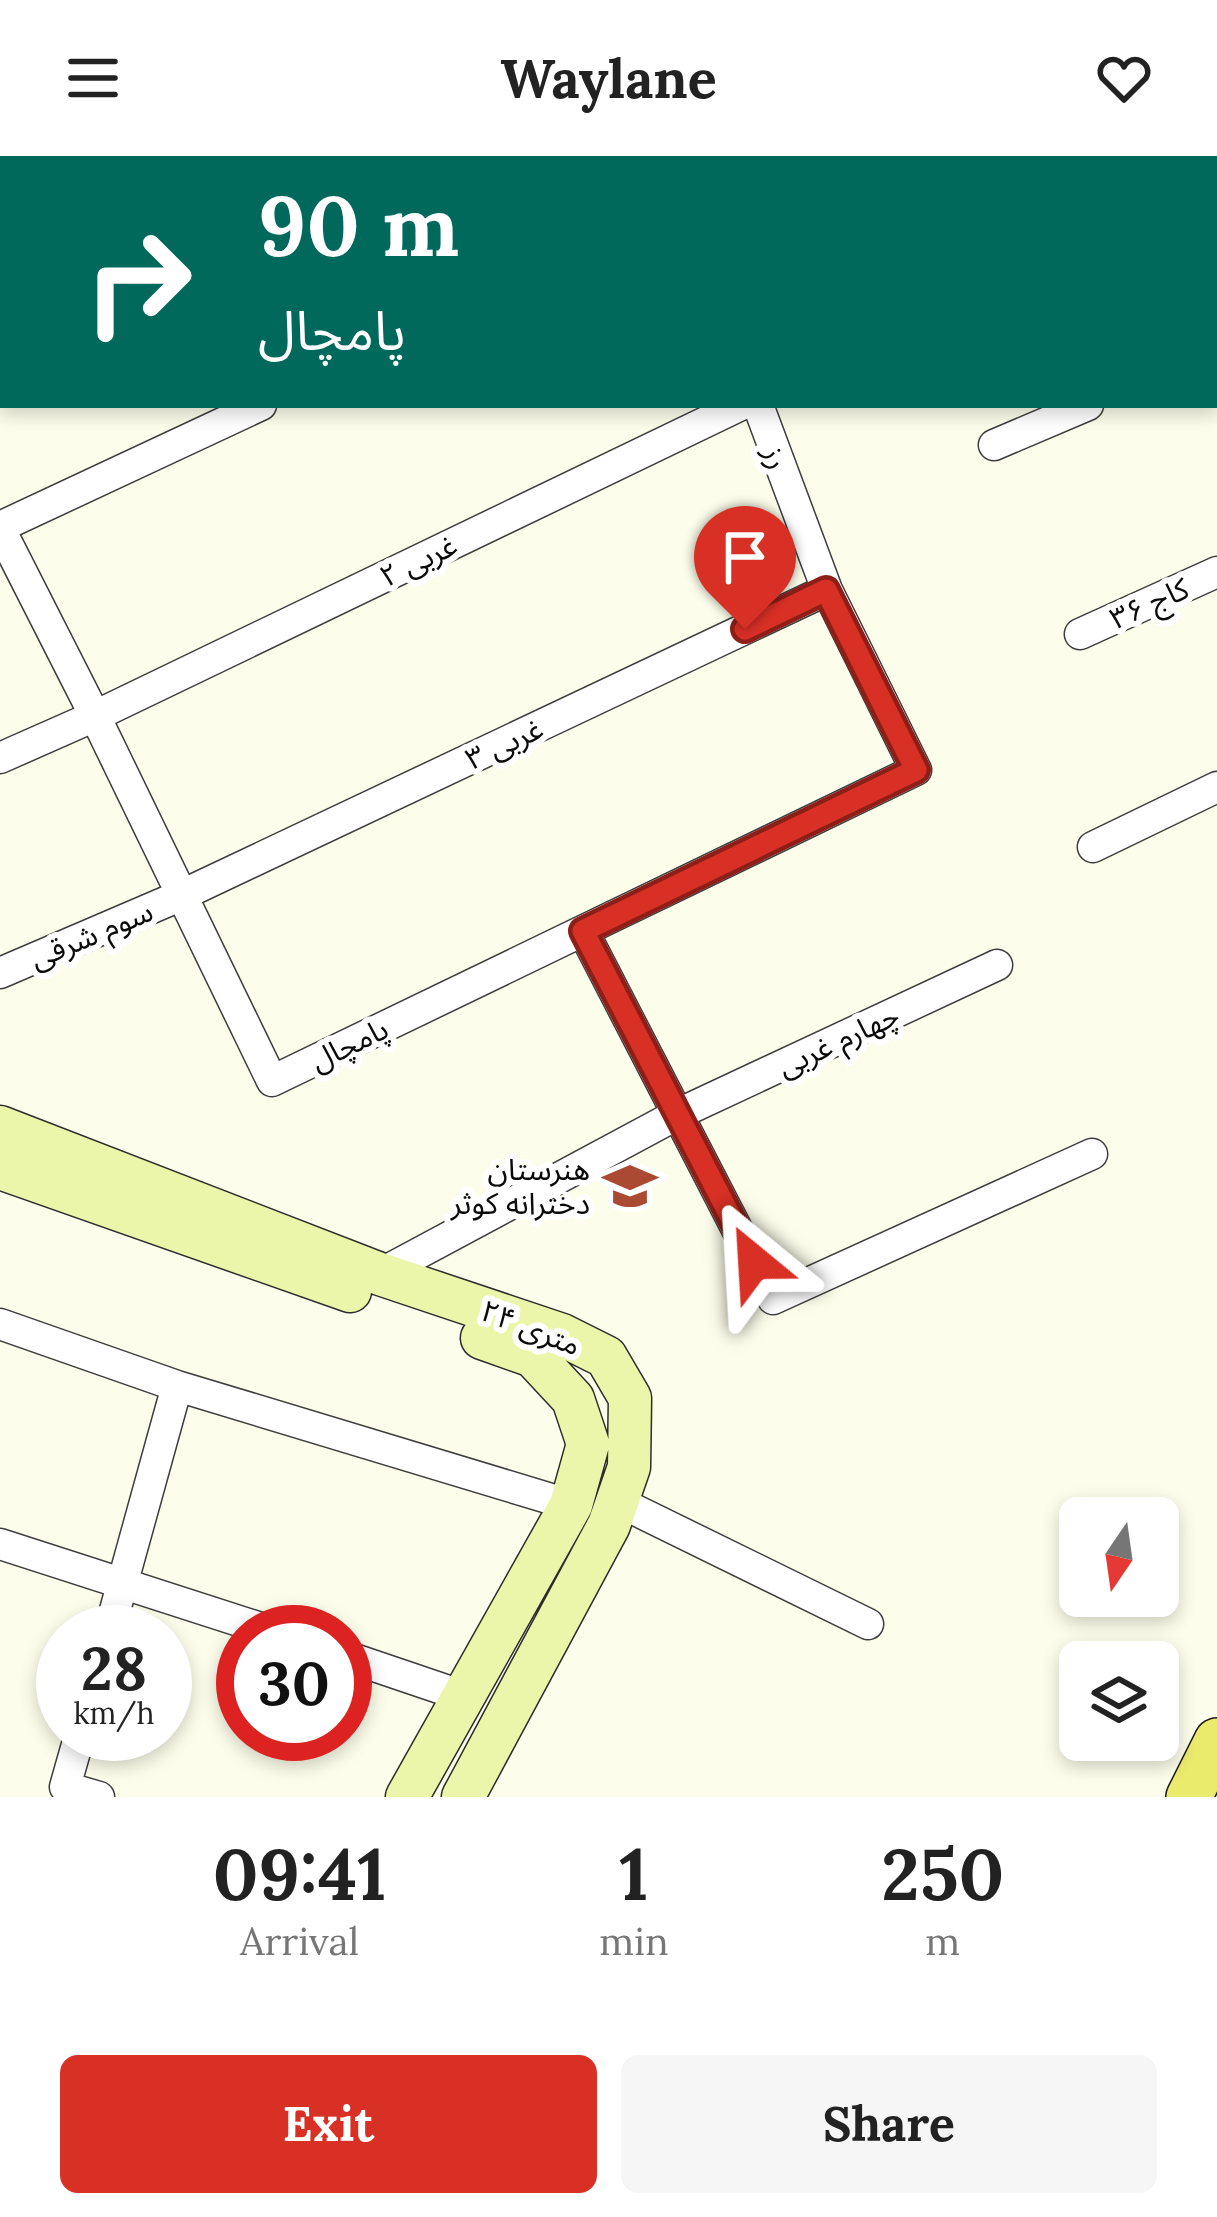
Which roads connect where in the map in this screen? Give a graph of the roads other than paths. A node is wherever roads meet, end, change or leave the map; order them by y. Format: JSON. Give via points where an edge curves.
{"nodes":[{"id":1,"x":255,"y":408,"type":"edge"},
{"id":2,"x":735,"y":408,"type":"edge"},
{"id":3,"x":759,"y":408,"type":"edge"},
{"id":4,"x":1081,"y":408,"type":"edge"},
{"id":5,"x":994,"y":446,"type":"dead end"},
{"id":6,"x":0,"y":528,"type":"edge"},
{"id":7,"x":1217,"y":572,"type":"edge"},
{"id":8,"x":826,"y":590,"type":"junction"},
{"id":9,"x":1080,"y":634,"type":"dead end"},
{"id":10,"x":95,"y":716,"type":"junction"},
{"id":11,"x":0,"y":758,"type":"edge"},
{"id":12,"x":916,"y":770,"type":"joint"},
{"id":13,"x":1217,"y":787,"type":"edge"},
{"id":14,"x":1093,"y":847,"type":"dead end"},
{"id":15,"x":182,"y":896,"type":"junction"},
{"id":16,"x":583,"y":931,"type":"junction"},
{"id":17,"x":997,"y":965,"type":"dead end"},
{"id":18,"x":0,"y":973,"type":"edge"},
{"id":19,"x":678,"y":1114,"type":"junction"},
{"id":20,"x":0,"y":1127,"type":"edge"},
{"id":21,"x":1092,"y":1154,"type":"dead end"},
{"id":22,"x":0,"y":1168,"type":"edge"},
{"id":23,"x":218,"y":1228,"type":"junction"},
{"id":24,"x":380,"y":1274,"type":"junction"},
{"id":25,"x":0,"y":1324,"type":"edge"},
{"id":26,"x":176,"y":1386,"type":"junction"},
{"id":27,"x":617,"y":1502,"type":"junction"},
{"id":28,"x":572,"y":1505,"type":"junction"},
{"id":29,"x":0,"y":1544,"type":"edge"},
{"id":30,"x":123,"y":1582,"type":"junction"},
{"id":31,"x":117,"y":1605,"type":"edge"},
{"id":32,"x":216,"y":1613,"type":"edge"},
{"id":33,"x":868,"y":1624,"type":"dead end"},
{"id":34,"x":372,"y":1665,"type":"edge"},
{"id":35,"x":463,"y":1696,"type":"junction"},
{"id":36,"x":1217,"y":1741,"type":"edge"},
{"id":37,"x":72,"y":1761,"type":"edge"},
{"id":38,"x":99,"y":1797,"type":"edge"},
{"id":39,"x":407,"y":1797,"type":"edge"},
{"id":40,"x":463,"y":1797,"type":"edge"},
{"id":41,"x":1189,"y":1797,"type":"edge"}],
"edges":[{"from":1,"to":6,"type":"street"},
{"from":2,"to":10,"type":"street","name":"۲ غربی"},
{"from":3,"to":8,"type":"street","name":"رز"},
{"from":4,"to":5,"type":"street"},
{"from":6,"to":10,"type":"street","name":"پامچال"},
{"from":7,"to":9,"type":"street","name":"کاج ۳۶"},
{"from":8,"to":12,"type":"street","name":"رز"},
{"from":8,"to":15,"type":"street","name":"۳ غربی"},
{"from":10,"to":11,"type":"street","name":"۲ غربی"},
{"from":10,"to":15,"type":"street","name":"پامچال"},
{"from":12,"to":16,"type":"street","name":"پامچال"},
{"from":13,"to":14,"type":"street"},
{"from":15,"to":16,"type":"street","name":"پامچال","via":[[272,1081]]},
{"from":15,"to":18,"type":"street","name":"سوم شرقى"},
{"from":16,"to":19,"type":"street"},
{"from":17,"to":19,"type":"street","name":"چهارم غربی"},
{"from":19,"to":21,"type":"street","via":[[773,1299]]},
{"from":19,"to":24,"type":"street","name":"چهارم غربی"},
{"from":20,"to":23,"type":"street","name":"۲۴ متری"},
{"from":22,"to":23,"type":"street","name":"۲۴ متری"},
{"from":23,"to":24,"type":"street","name":"۲۴ متری"},
{"from":23,"to":28,"type":"street","name":"۲۴ متری","via":[[533,1356],[573,1399],[588,1444]]},
{"from":24,"to":27,"type":"street","name":"۲۴ متری","via":[[606,1357],[630,1398],[629,1467]]},
{"from":25,"to":26,"type":"street"},
{"from":26,"to":28,"type":"street"},
{"from":26,"to":30,"type":"street"},
{"from":27,"to":33,"type":"street"},
{"from":27,"to":40,"type":"street","name":"۲۴ متری"},
{"from":28,"to":35,"type":"street","name":"۲۴ متری"},
{"from":29,"to":30,"type":"street"},
{"from":30,"to":31,"type":"street"},
{"from":30,"to":32,"type":"street"},
{"from":34,"to":35,"type":"street"},
{"from":35,"to":39,"type":"street","name":"۲۴ متری"},
{"from":36,"to":41,"type":"main road"},
{"from":37,"to":38,"type":"street","via":[[65,1786]]}]}
